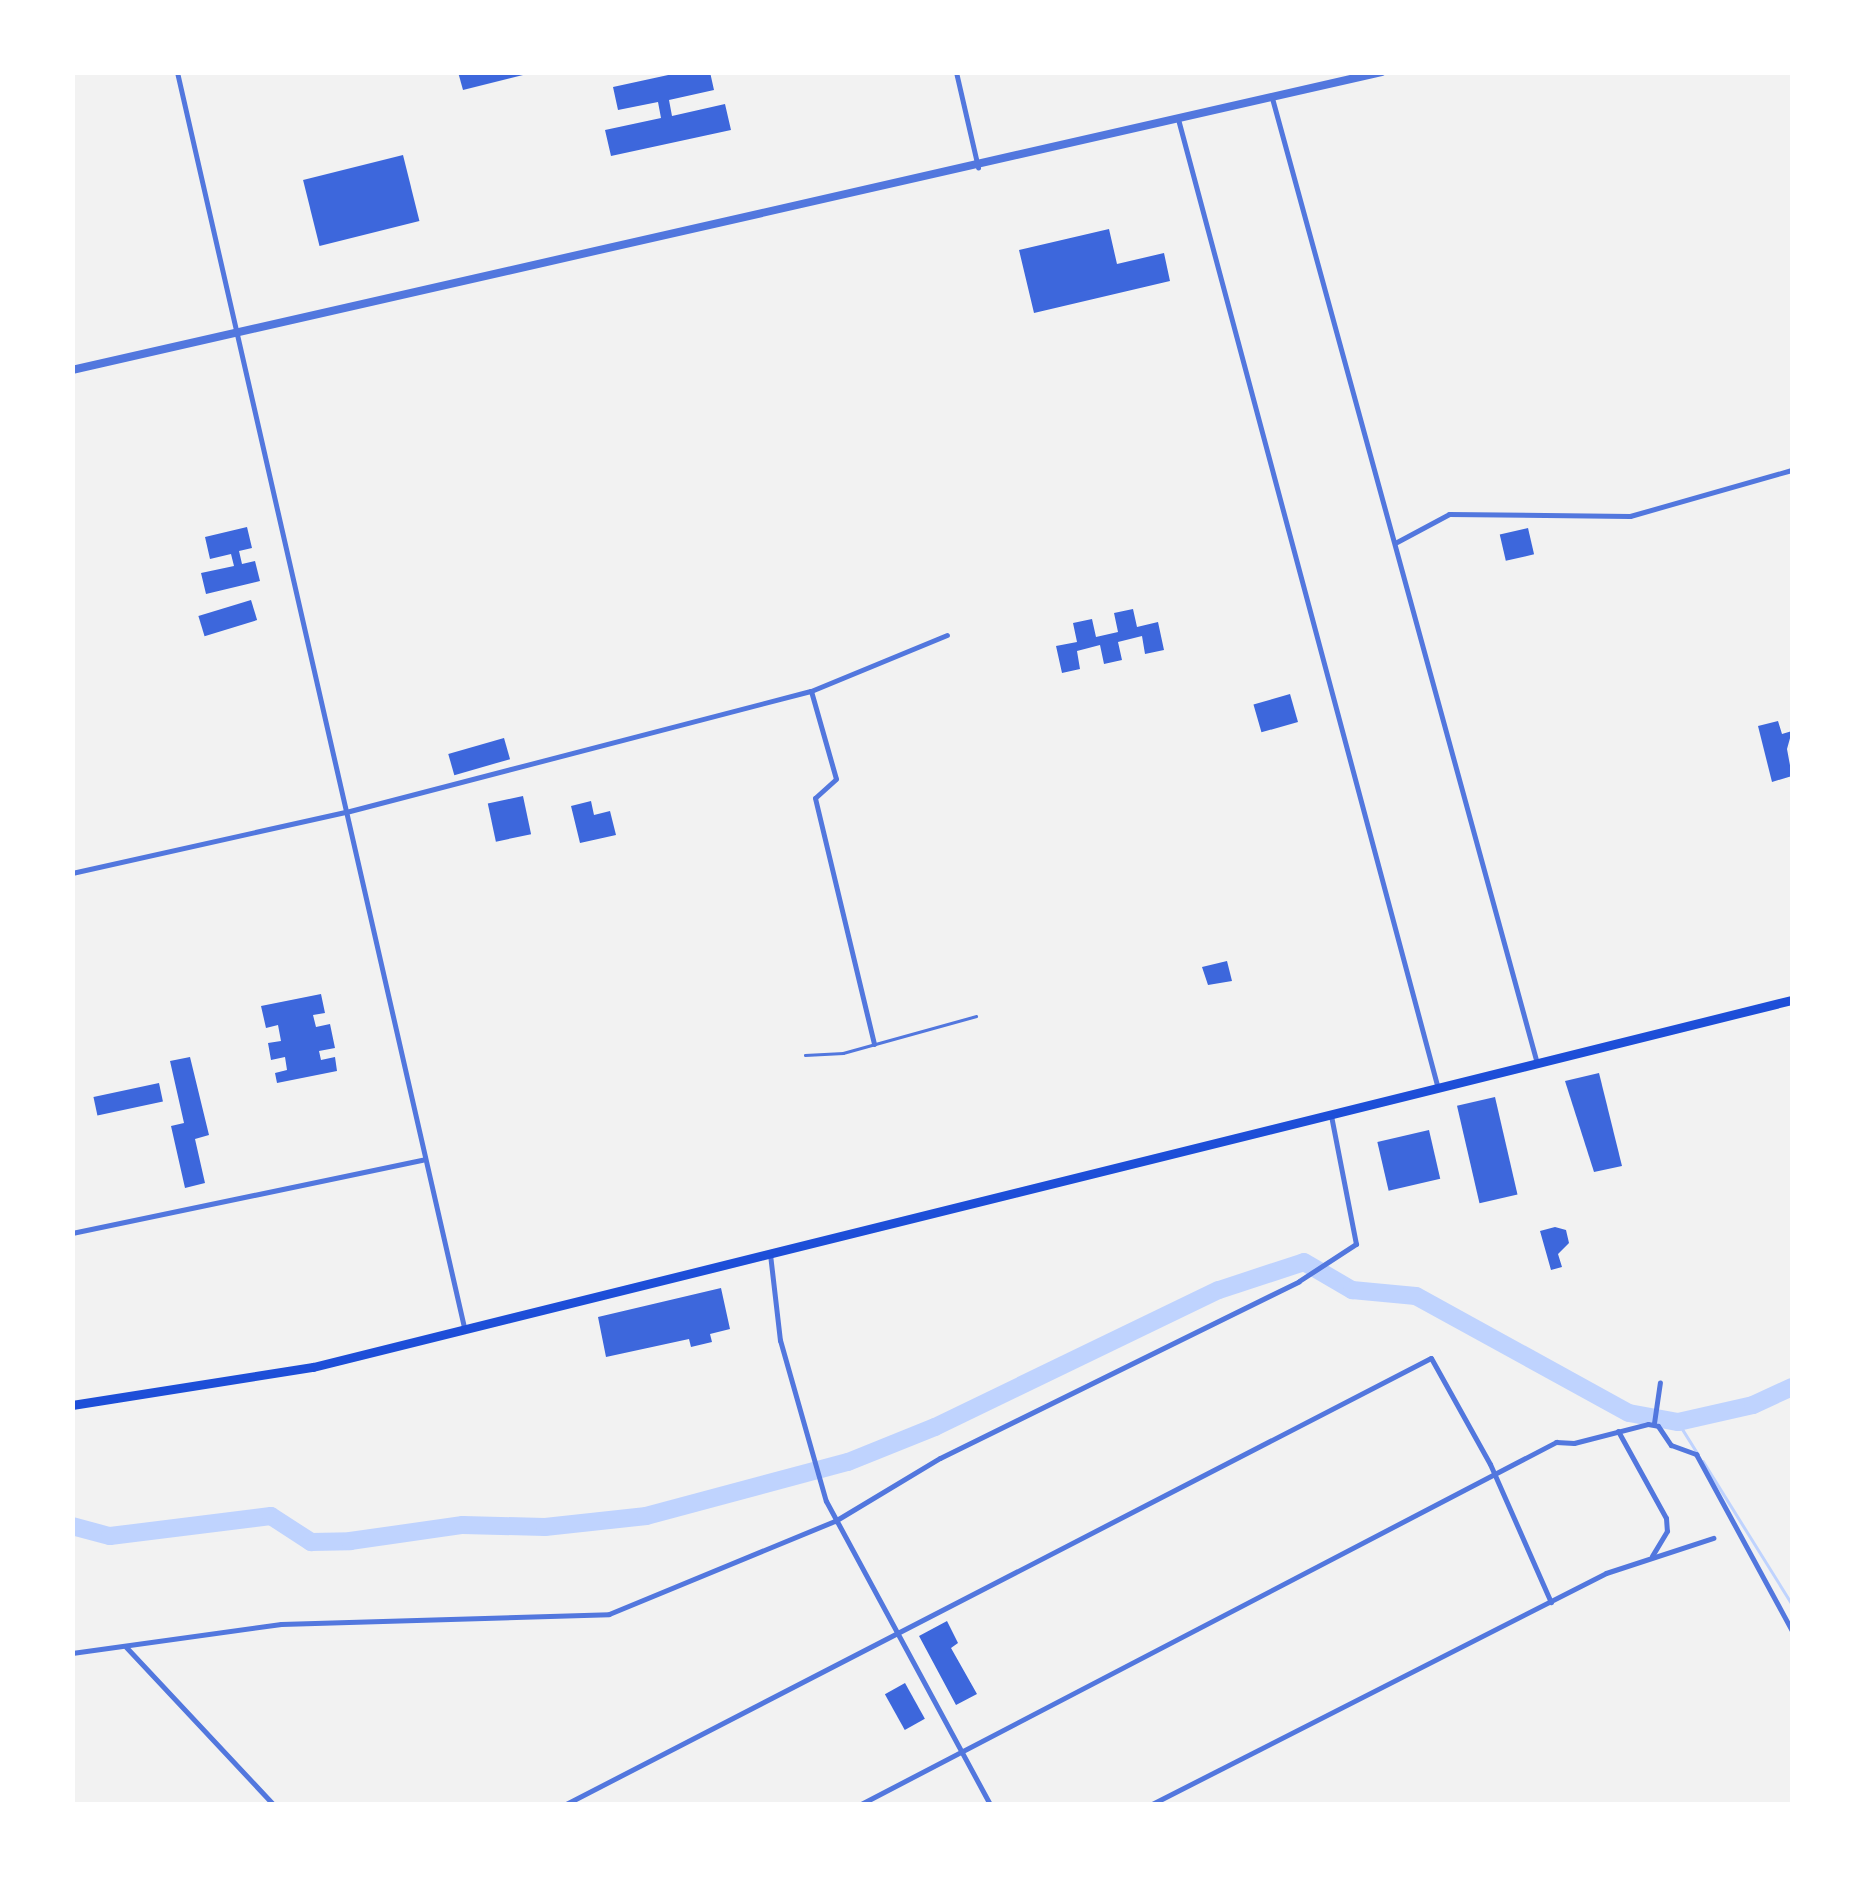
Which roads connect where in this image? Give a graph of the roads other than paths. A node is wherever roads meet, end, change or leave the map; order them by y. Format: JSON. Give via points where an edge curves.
{"nodes":[{"id":1,"x":177,"y":72,"type":"edge"},
{"id":2,"x":956,"y":72,"type":"edge"},
{"id":3,"x":1382,"y":72,"type":"edge"},
{"id":4,"x":1271,"y":98,"type":"junction"},
{"id":5,"x":1178,"y":120,"type":"junction"},
{"id":6,"x":978,"y":167,"type":"junction"},
{"id":7,"x":240,"y":333,"type":"junction"},
{"id":8,"x":72,"y":370,"type":"edge"},
{"id":9,"x":1792,"y":470,"type":"edge"},
{"id":10,"x":1395,"y":543,"type":"junction"},
{"id":11,"x":947,"y":635,"type":"dead end"},
{"id":12,"x":810,"y":692,"type":"junction"},
{"id":13,"x":346,"y":812,"type":"junction"},
{"id":14,"x":72,"y":874,"type":"edge"},
{"id":15,"x":1792,"y":1000,"type":"edge"},
{"id":16,"x":976,"y":1016,"type":"dead end"},
{"id":17,"x":874,"y":1044,"type":"junction"},
{"id":18,"x":805,"y":1054,"type":"dead end"},
{"id":19,"x":1536,"y":1060,"type":"junction"},
{"id":20,"x":1437,"y":1085,"type":"junction"},
{"id":21,"x":1331,"y":1114,"type":"junction"},
{"id":22,"x":423,"y":1160,"type":"junction"},
{"id":23,"x":72,"y":1233,"type":"edge"},
{"id":24,"x":770,"y":1254,"type":"junction"},
{"id":25,"x":464,"y":1327,"type":"junction"},
{"id":26,"x":1660,"y":1382,"type":"dead end"},
{"id":27,"x":72,"y":1405,"type":"edge"},
{"id":28,"x":1654,"y":1423,"type":"junction"},
{"id":29,"x":1619,"y":1431,"type":"junction"},
{"id":30,"x":1494,"y":1478,"type":"junction"},
{"id":31,"x":835,"y":1521,"type":"junction"},
{"id":32,"x":1714,"y":1538,"type":"dead end"},
{"id":33,"x":1650,"y":1558,"type":"junction"},
{"id":34,"x":1551,"y":1602,"type":"junction"},
{"id":35,"x":900,"y":1629,"type":"junction"},
{"id":36,"x":1792,"y":1631,"type":"edge"},
{"id":37,"x":126,"y":1647,"type":"junction"},
{"id":38,"x":72,"y":1652,"type":"edge"},
{"id":39,"x":962,"y":1751,"type":"junction"},
{"id":40,"x":273,"y":1804,"type":"edge"},
{"id":41,"x":566,"y":1804,"type":"edge"},
{"id":42,"x":861,"y":1804,"type":"edge"},
{"id":43,"x":990,"y":1804,"type":"edge"},
{"id":44,"x":1152,"y":1804,"type":"edge"}],
"edges":[{"from":1,"to":7,"type":"street"},
{"from":2,"to":6,"type":"street"},
{"from":3,"to":4,"type":"street"},
{"from":4,"to":5,"type":"street"},
{"from":4,"to":10,"type":"street"},
{"from":5,"to":6,"type":"street"},
{"from":5,"to":20,"type":"street"},
{"from":6,"to":7,"type":"street"},
{"from":7,"to":8,"type":"street"},
{"from":7,"to":13,"type":"street"},
{"from":9,"to":10,"type":"street","via":[[1630,516],[1449,514]]},
{"from":10,"to":19,"type":"street"},
{"from":11,"to":12,"type":"street"},
{"from":12,"to":13,"type":"street"},
{"from":12,"to":17,"type":"street","via":[[836,779],[814,798]]},
{"from":13,"to":14,"type":"street"},
{"from":13,"to":22,"type":"street"},
{"from":15,"to":19,"type":"main road"},
{"from":16,"to":17,"type":"lane"},
{"from":17,"to":18,"type":"lane"},
{"from":19,"to":20,"type":"main road"},
{"from":20,"to":21,"type":"main road"},
{"from":21,"to":24,"type":"main road"},
{"from":21,"to":31,"type":"street","via":[[1356,1244],[1299,1281],[940,1458]]},
{"from":22,"to":23,"type":"street"},
{"from":22,"to":25,"type":"street"},
{"from":24,"to":25,"type":"main road"},
{"from":24,"to":31,"type":"street","via":[[780,1340]]},
{"from":25,"to":27,"type":"main road","via":[[313,1367]]},
{"from":26,"to":28,"type":"street"},
{"from":28,"to":29,"type":"street"},
{"from":28,"to":36,"type":"street","via":[[1671,1445],[1696,1454]]},
{"from":29,"to":30,"type":"street","via":[[1556,1442]]},
{"from":29,"to":33,"type":"street","via":[[1666,1518],[1667,1531]]},
{"from":30,"to":34,"type":"street"},
{"from":30,"to":35,"type":"street","via":[[1431,1358]]},
{"from":30,"to":39,"type":"street"},
{"from":31,"to":35,"type":"street"},
{"from":31,"to":37,"type":"street","via":[[609,1614],[281,1624]]},
{"from":32,"to":33,"type":"street"},
{"from":33,"to":34,"type":"street"},
{"from":34,"to":44,"type":"street"},
{"from":35,"to":39,"type":"street"},
{"from":35,"to":41,"type":"street"},
{"from":37,"to":38,"type":"street"},
{"from":37,"to":40,"type":"street"},
{"from":39,"to":42,"type":"street"},
{"from":39,"to":43,"type":"street"}]}
